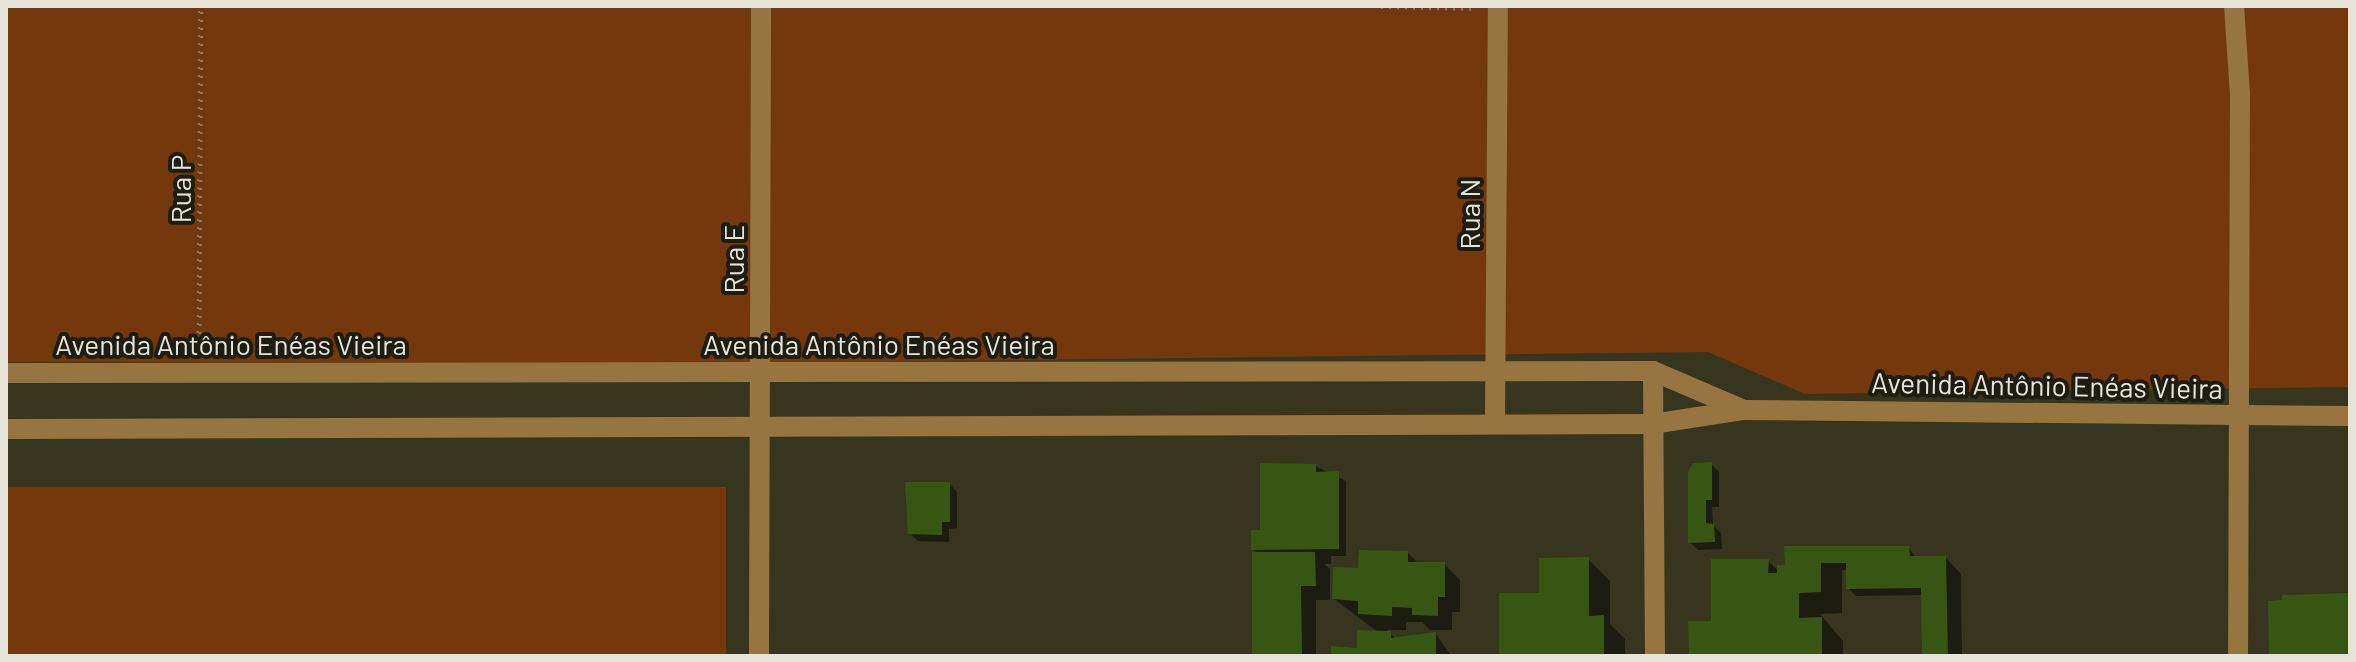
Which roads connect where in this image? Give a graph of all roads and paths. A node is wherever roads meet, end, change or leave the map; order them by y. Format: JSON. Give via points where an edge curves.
{"nodes":[{"id":1,"x":201,"y":6,"type":"edge"},
{"id":2,"x":761,"y":6,"type":"edge"},
{"id":3,"x":1381,"y":6,"type":"edge"},
{"id":4,"x":2234,"y":6,"type":"edge"},
{"id":5,"x":1498,"y":8,"type":"edge"},
{"id":6,"x":1497,"y":368,"type":"junction"},
{"id":7,"x":1653,"y":371,"type":"junction"},
{"id":8,"x":199,"y":372,"type":"junction"},
{"id":9,"x":6,"y":373,"type":"edge"},
{"id":10,"x":761,"y":373,"type":"junction"},
{"id":11,"x":1744,"y":410,"type":"junction"},
{"id":12,"x":2238,"y":415,"type":"junction"},
{"id":13,"x":2350,"y":416,"type":"edge"},
{"id":14,"x":1495,"y":422,"type":"junction"},
{"id":15,"x":1652,"y":424,"type":"junction"},
{"id":16,"x":762,"y":426,"type":"junction"},
{"id":17,"x":6,"y":429,"type":"edge"},
{"id":18,"x":759,"y":656,"type":"edge"},
{"id":19,"x":1655,"y":656,"type":"edge"},
{"id":20,"x":2238,"y":656,"type":"edge"}],
"edges":[{"from":1,"to":8,"type":"path","name":"Rua P"},
{"from":2,"to":10,"type":"street","name":"Rua E"},
{"from":3,"to":5,"type":"path"},
{"from":4,"to":12,"type":"street","via":[[2240,93]]},
{"from":5,"to":6,"type":"street","name":"Rua N"},
{"from":6,"to":7,"type":"street","name":"Avenida Antônio Enéas Vieira"},
{"from":6,"to":10,"type":"street","name":"Avenida Antônio Enéas Vieira"},
{"from":6,"to":14,"type":"street","name":"Rua N"},
{"from":7,"to":11,"type":"street","name":"Avenida Antônio Enéas Vieira"},
{"from":7,"to":15,"type":"street"},
{"from":8,"to":9,"type":"street","name":"Avenida Antônio Enéas Vieira"},
{"from":8,"to":10,"type":"street","name":"Avenida Antônio Enéas Vieira"},
{"from":10,"to":16,"type":"street","name":"Rua E"},
{"from":11,"to":12,"type":"street","name":"Avenida Antônio Enéas Vieira"},
{"from":11,"to":15,"type":"street","name":"Avenida Antônio Enéas Vieira"},
{"from":12,"to":13,"type":"street","name":"Avenida Antônio Enéas Vieira"},
{"from":12,"to":20,"type":"street"},
{"from":14,"to":15,"type":"street","name":"Avenida Antônio Enéas Vieira"},
{"from":14,"to":16,"type":"street","name":"Avenida Antônio Enéas Vieira"},
{"from":15,"to":19,"type":"street"},
{"from":16,"to":17,"type":"street","name":"Avenida Antônio Enéas Vieira"},
{"from":16,"to":18,"type":"street","name":"Rua E"}]}
